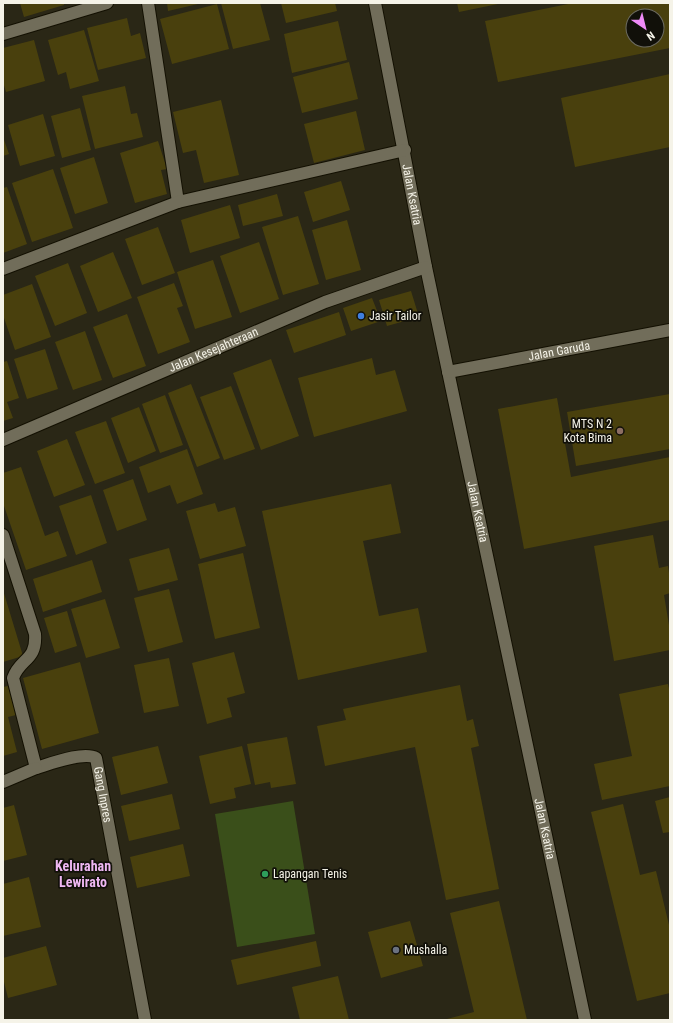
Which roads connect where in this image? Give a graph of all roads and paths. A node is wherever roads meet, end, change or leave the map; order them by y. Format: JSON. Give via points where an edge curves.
{"nodes":[{"id":1,"x":107,"y":3,"type":"edge"},
{"id":2,"x":148,"y":3,"type":"edge"},
{"id":3,"x":375,"y":3,"type":"edge"},
{"id":4,"x":3,"y":34,"type":"edge"},
{"id":5,"x":405,"y":150,"type":"junction"},
{"id":6,"x":178,"y":202,"type":"junction"},
{"id":7,"x":426,"y":267,"type":"junction"},
{"id":8,"x":3,"y":269,"type":"edge"},
{"id":9,"x":670,"y":330,"type":"edge"},
{"id":10,"x":448,"y":372,"type":"junction"},
{"id":11,"x":3,"y":440,"type":"edge"},
{"id":12,"x":3,"y":535,"type":"edge"},
{"id":13,"x":8,"y":569,"type":"edge"},
{"id":14,"x":36,"y":768,"type":"junction"},
{"id":15,"x":3,"y":782,"type":"edge"},
{"id":16,"x":145,"y":1020,"type":"edge"},
{"id":17,"x":585,"y":1020,"type":"edge"}],
"edges":[{"from":1,"to":4,"type":"street"},
{"from":2,"to":6,"type":"street"},
{"from":3,"to":5,"type":"street","name":"Jalan Ksatria"},
{"from":5,"to":6,"type":"street"},
{"from":5,"to":7,"type":"street","name":"Jalan Ksatria"},
{"from":6,"to":8,"type":"street"},
{"from":7,"to":10,"type":"street","name":"Jalan Ksatria"},
{"from":7,"to":11,"type":"street","name":"Jalan Kesejahteraan","via":[[325,302]]},
{"from":9,"to":10,"type":"street","name":"Jalan Garuda"},
{"from":10,"to":17,"type":"street","name":"Jalan Ksatria"},
{"from":12,"to":13,"type":"street"},
{"from":13,"to":14,"type":"street","via":[[35,634],[36,646],[33,654],[15,672],[13,678]]},
{"from":14,"to":15,"type":"street"},
{"from":14,"to":16,"type":"street","name":"Gang Inpres","via":[[77,757],[96,758]]}]}
